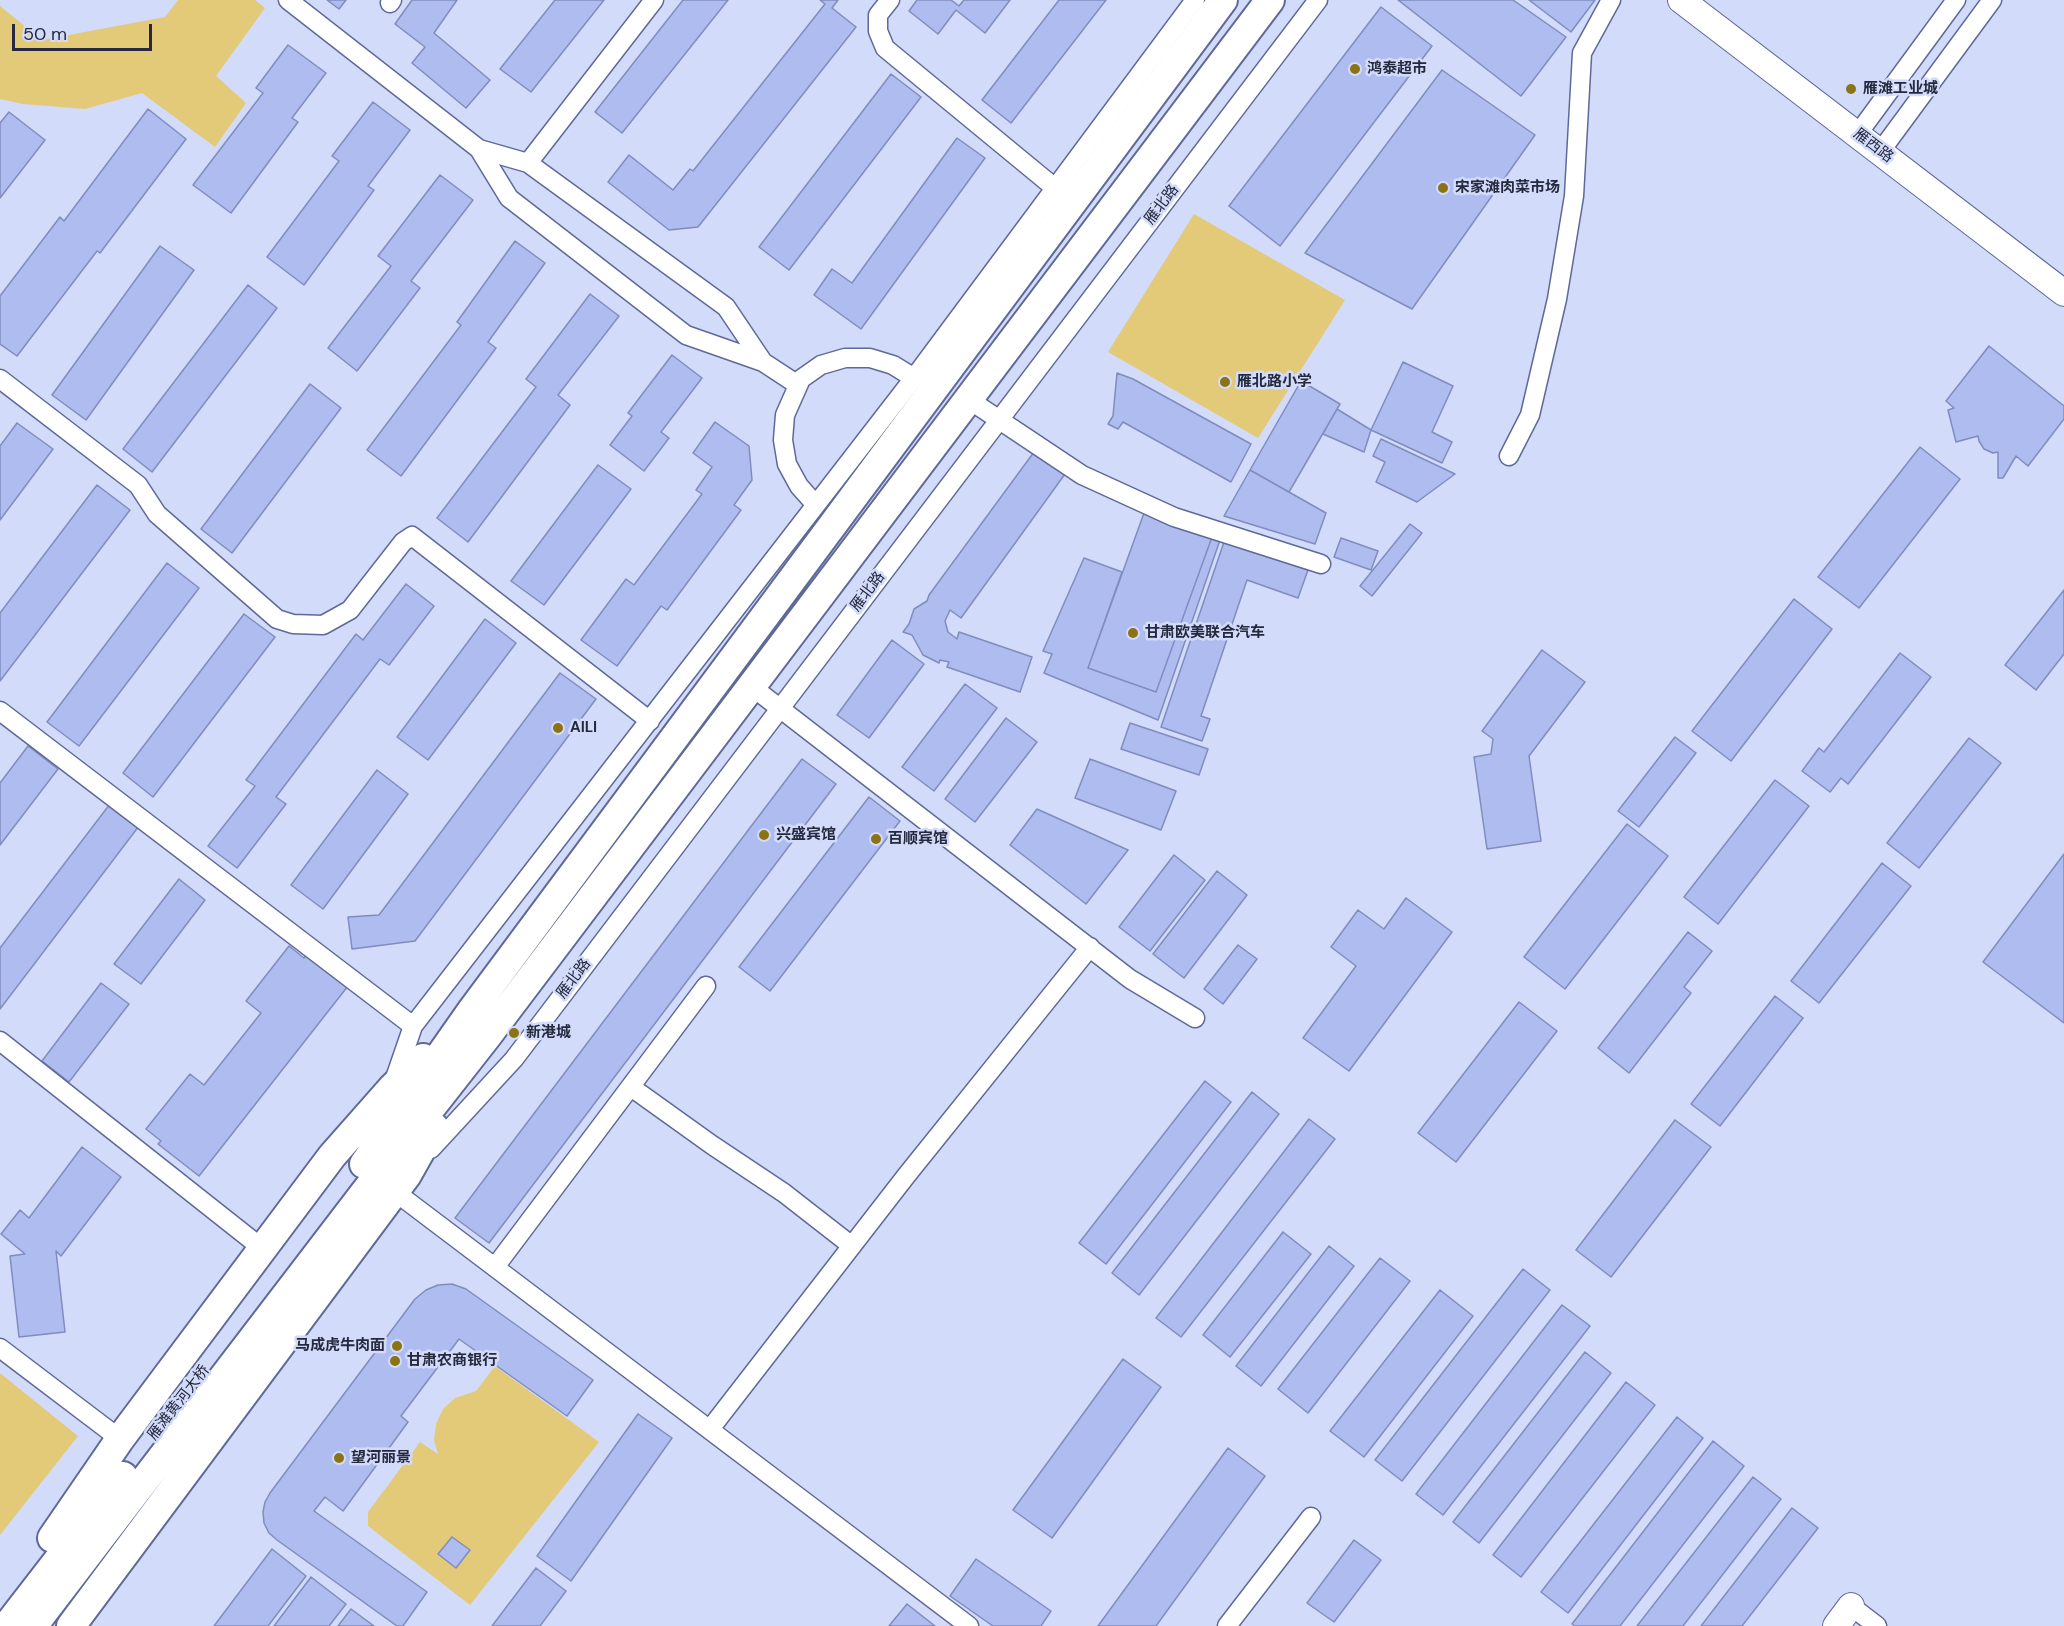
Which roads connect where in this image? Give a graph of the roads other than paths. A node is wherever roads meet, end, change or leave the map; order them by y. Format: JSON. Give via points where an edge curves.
{"nodes":[{"id":1,"x":288,"y":0,"type":"edge"},
{"id":2,"x":654,"y":0,"type":"edge"},
{"id":3,"x":890,"y":0,"type":"edge"},
{"id":4,"x":1195,"y":0,"type":"edge"},
{"id":5,"x":1223,"y":0,"type":"edge"},
{"id":6,"x":1270,"y":0,"type":"edge"},
{"id":7,"x":1318,"y":0,"type":"edge"},
{"id":8,"x":1611,"y":0,"type":"edge"},
{"id":9,"x":1682,"y":0,"type":"edge"},
{"id":10,"x":1956,"y":0,"type":"edge"},
{"id":11,"x":1992,"y":0,"type":"edge"},
{"id":12,"x":1857,"y":135,"type":"junction"},
{"id":13,"x":479,"y":149,"type":"junction"},
{"id":14,"x":1880,"y":152,"type":"junction"},
{"id":15,"x":528,"y":163,"type":"junction"},
{"id":16,"x":1055,"y":188,"type":"junction"},
{"id":17,"x":2064,"y":293,"type":"edge"},
{"id":18,"x":763,"y":362,"type":"junction"},
{"id":19,"x":914,"y":378,"type":"junction"},
{"id":20,"x":0,"y":379,"type":"edge"},
{"id":21,"x":798,"y":385,"type":"junction"},
{"id":22,"x":968,"y":399,"type":"junction"},
{"id":23,"x":999,"y":420,"type":"junction"},
{"id":24,"x":1509,"y":456,"type":"dead end"},
{"id":25,"x":815,"y":504,"type":"junction"},
{"id":26,"x":1321,"y":564,"type":"dead end"},
{"id":27,"x":751,"y":686,"type":"junction"},
{"id":28,"x":780,"y":708,"type":"junction"},
{"id":29,"x":0,"y":711,"type":"edge"},
{"id":30,"x":650,"y":720,"type":"junction"},
{"id":31,"x":1090,"y":946,"type":"junction"},
{"id":32,"x":706,"y":986,"type":"dead end"},
{"id":33,"x":472,"y":1010,"type":"junction"},
{"id":34,"x":1195,"y":1018,"type":"dead end"},
{"id":35,"x":413,"y":1026,"type":"junction"},
{"id":36,"x":488,"y":1035,"type":"junction"},
{"id":37,"x":0,"y":1041,"type":"edge"},
{"id":38,"x":631,"y":1087,"type":"junction"},
{"id":39,"x":392,"y":1088,"type":"junction"},
{"id":40,"x":401,"y":1183,"type":"junction"},
{"id":41,"x":359,"y":1187,"type":"junction"},
{"id":42,"x":852,"y":1246,"type":"junction"},
{"id":43,"x":263,"y":1248,"type":"junction"},
{"id":44,"x":495,"y":1267,"type":"junction"},
{"id":45,"x":0,"y":1348,"type":"edge"},
{"id":46,"x":710,"y":1429,"type":"junction"},
{"id":47,"x":120,"y":1439,"type":"junction"},
{"id":48,"x":1311,"y":1517,"type":"dead end"},
{"id":49,"x":0,"y":1614,"type":"edge"},
{"id":50,"x":1844,"y":1616,"type":"edge"},
{"id":51,"x":74,"y":1623,"type":"edge"},
{"id":52,"x":7,"y":1626,"type":"edge"},
{"id":53,"x":33,"y":1626,"type":"edge"},
{"id":54,"x":969,"y":1626,"type":"edge"},
{"id":55,"x":1227,"y":1626,"type":"edge"},
{"id":56,"x":1876,"y":1626,"type":"edge"}],
"edges":[{"from":1,"to":13,"type":"street"},
{"from":2,"to":15,"type":"street"},
{"from":3,"to":16,"type":"street","via":[[879,15],[878,31],[885,48]]},
{"from":4,"to":16,"type":"street"},
{"from":5,"to":33,"type":"main road"},
{"from":6,"to":22,"type":"main road"},
{"from":7,"to":23,"type":"street","name":"雁北路"},
{"from":8,"to":24,"type":"street","via":[[1581,53],[1574,196],[1557,299],[1530,415]]},
{"from":9,"to":12,"type":"main road","name":"雁西路"},
{"from":10,"to":12,"type":"street"},
{"from":11,"to":14,"type":"street"},
{"from":12,"to":14,"type":"main road","name":"雁西路"},
{"from":13,"to":15,"type":"street"},
{"from":13,"to":18,"type":"street","via":[[509,198],[686,335]]},
{"from":14,"to":17,"type":"main road","name":"雁西路"},
{"from":15,"to":18,"type":"street","via":[[726,307]]},
{"from":16,"to":19,"type":"street"},
{"from":18,"to":21,"type":"street"},
{"from":19,"to":21,"type":"street","via":[[893,365],[870,358],[845,358],[821,366]]},
{"from":19,"to":25,"type":"street"},
{"from":20,"to":30,"type":"street","via":[[138,485],[157,514],[277,619],[323,625],[350,610],[403,542],[412,536]]},
{"from":21,"to":25,"type":"street","via":[[785,415],[783,440],[791,471]]},
{"from":22,"to":23,"type":"street"},
{"from":22,"to":27,"type":"main road"},
{"from":23,"to":26,"type":"street","via":[[1082,475],[1164,512]]},
{"from":23,"to":28,"type":"street","name":"雁北路"},
{"from":25,"to":30,"type":"street"},
{"from":27,"to":28,"type":"street"},
{"from":27,"to":36,"type":"main road"},
{"from":28,"to":31,"type":"street"},
{"from":28,"to":40,"type":"street","name":"雁北路","via":[[514,1059]]},
{"from":29,"to":35,"type":"street"},
{"from":30,"to":35,"type":"street"},
{"from":31,"to":34,"type":"street","via":[[1130,979]]},
{"from":31,"to":42,"type":"street"},
{"from":32,"to":38,"type":"street"},
{"from":33,"to":39,"type":"main road"},
{"from":33,"to":41,"type":"main road"},
{"from":35,"to":39,"type":"street"},
{"from":36,"to":40,"type":"main road"},
{"from":36,"to":41,"type":"main road"},
{"from":37,"to":43,"type":"street"},
{"from":38,"to":42,"type":"street","via":[[784,1192]]},
{"from":38,"to":44,"type":"street"},
{"from":39,"to":43,"type":"main road","via":[[332,1156]]},
{"from":40,"to":44,"type":"street"},
{"from":40,"to":51,"type":"main road"},
{"from":41,"to":52,"type":"main road","name":"雁滩黄河大桥"},
{"from":41,"to":53,"type":"main road","name":"雁滩黄河大桥"},
{"from":42,"to":46,"type":"street"},
{"from":43,"to":47,"type":"main road"},
{"from":44,"to":46,"type":"street"},
{"from":45,"to":47,"type":"street"},
{"from":46,"to":54,"type":"street"},
{"from":47,"to":49,"type":"main road"},
{"from":48,"to":55,"type":"street"},
{"from":50,"to":56,"type":"street"}]}
